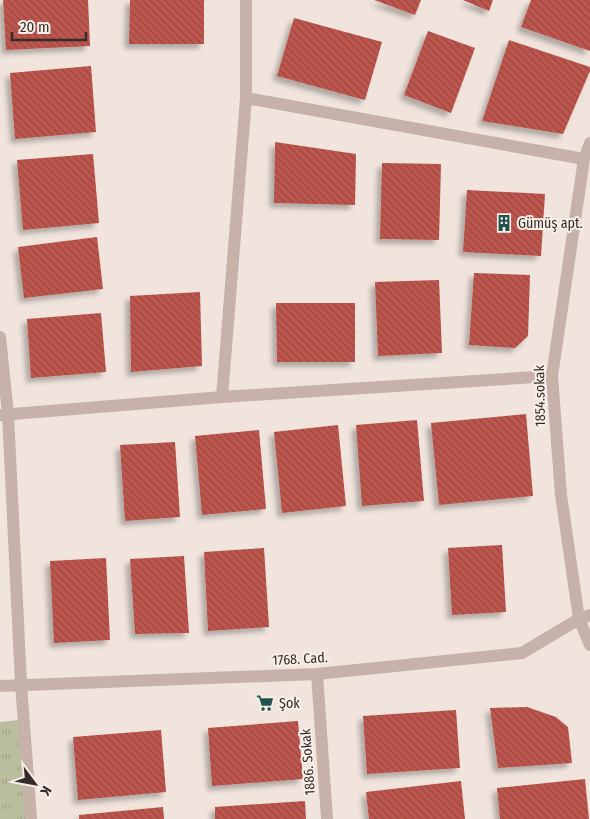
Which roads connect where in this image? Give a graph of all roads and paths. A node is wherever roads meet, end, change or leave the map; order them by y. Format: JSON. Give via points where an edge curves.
{"nodes":[{"id":1,"x":246,"y":0,"type":"edge"},
{"id":2,"x":246,"y":98,"type":"junction"},
{"id":3,"x":590,"y":144,"type":"edge"},
{"id":4,"x":584,"y":159,"type":"junction"},
{"id":5,"x":0,"y":338,"type":"edge"},
{"id":6,"x":552,"y":376,"type":"junction"},
{"id":7,"x":222,"y":397,"type":"junction"},
{"id":8,"x":4,"y":415,"type":"edge"},
{"id":9,"x":585,"y":617,"type":"edge"},
{"id":10,"x":590,"y":645,"type":"edge"},
{"id":11,"x":317,"y":674,"type":"junction"},
{"id":12,"x":21,"y":684,"type":"junction"},
{"id":13,"x":0,"y":686,"type":"edge"},
{"id":14,"x":32,"y":819,"type":"edge"},
{"id":15,"x":327,"y":819,"type":"edge"}],
"edges":[{"from":1,"to":2,"type":"street"},
{"from":2,"to":4,"type":"street"},
{"from":2,"to":7,"type":"street"},
{"from":3,"to":4,"type":"street","name":"1854.sokak"},
{"from":4,"to":6,"type":"street","name":"1854.sokak"},
{"from":5,"to":8,"type":"street"},
{"from":6,"to":7,"type":"street"},
{"from":6,"to":9,"type":"street","name":"1854.sokak","via":[[561,495]]},
{"from":7,"to":8,"type":"street"},
{"from":8,"to":12,"type":"street"},
{"from":9,"to":10,"type":"street","name":"1854.sokak"},
{"from":9,"to":11,"type":"street","name":"1768. Cad.","via":[[522,653]]},
{"from":11,"to":12,"type":"street","name":"1768. Cad."},
{"from":11,"to":15,"type":"street","name":"1886. Sokak"},
{"from":12,"to":13,"type":"street","name":"1768. Cad."},
{"from":12,"to":14,"type":"street"}]}
